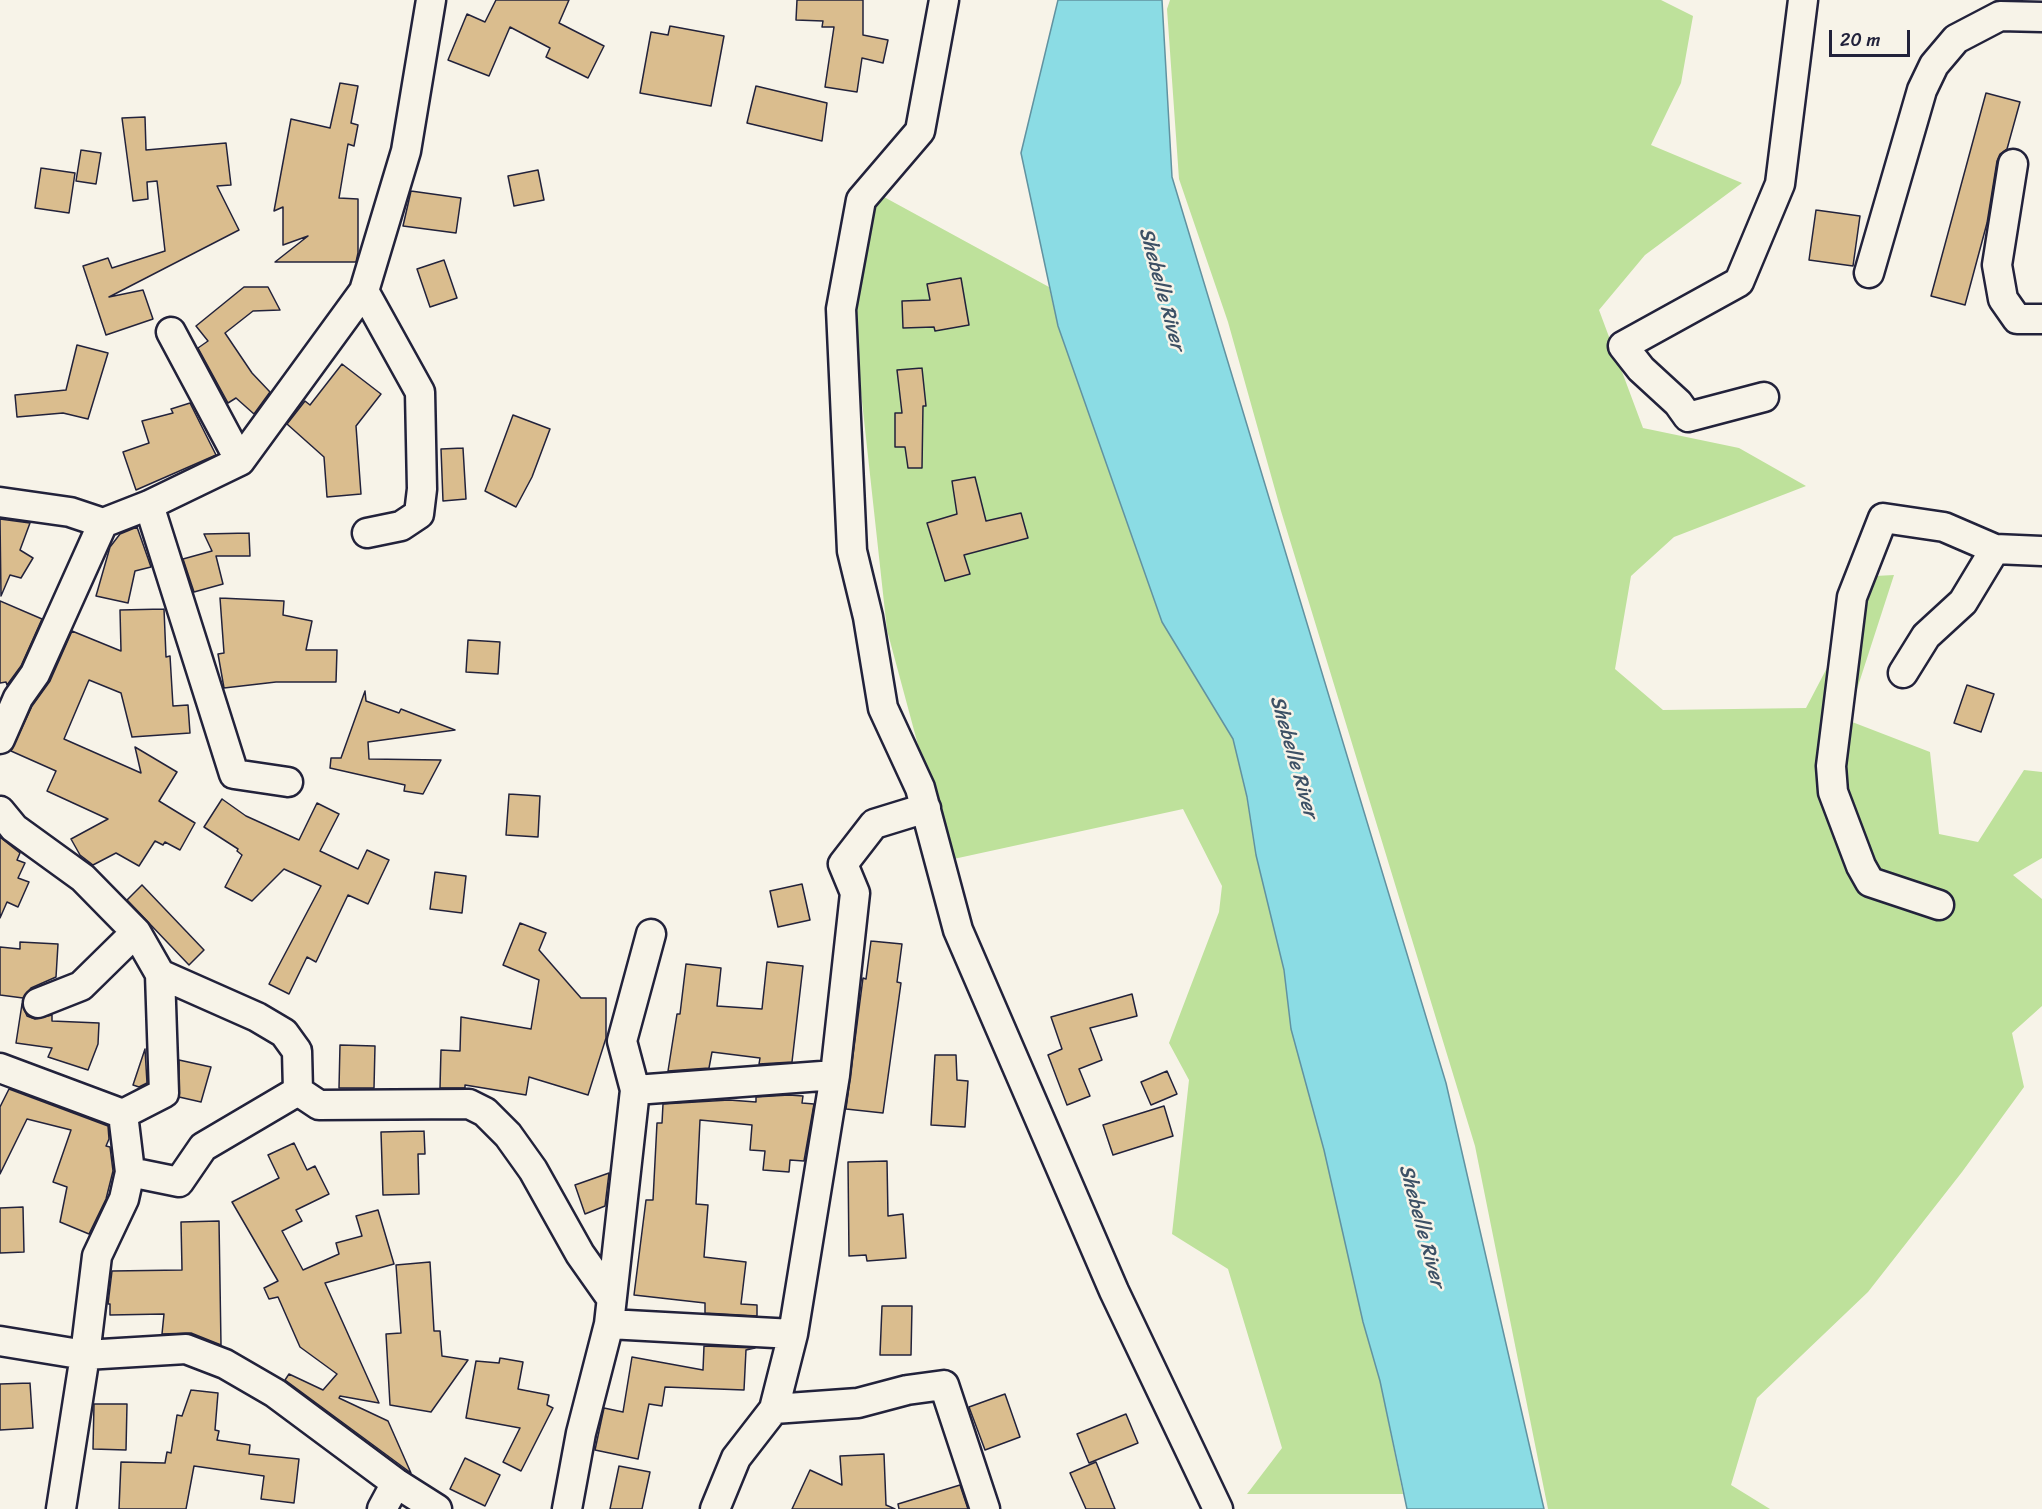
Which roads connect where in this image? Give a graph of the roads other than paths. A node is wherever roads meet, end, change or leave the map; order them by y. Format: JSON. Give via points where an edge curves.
{"nodes":[{"id":1,"x":431,"y":0,"type":"edge"},
{"id":2,"x":944,"y":0,"type":"edge"},
{"id":3,"x":1803,"y":0,"type":"edge"},
{"id":4,"x":2042,"y":17,"type":"edge"},
{"id":5,"x":2013,"y":164,"type":"dead end"},
{"id":6,"x":1869,"y":273,"type":"dead end"},
{"id":7,"x":364,"y":291,"type":"junction"},
{"id":8,"x":2042,"y":320,"type":"edge"},
{"id":9,"x":171,"y":332,"type":"dead end"},
{"id":10,"x":1764,"y":397,"type":"dead end"},
{"id":11,"x":240,"y":461,"type":"junction"},
{"id":12,"x":0,"y":502,"type":"edge"},
{"id":13,"x":149,"y":505,"type":"junction"},
{"id":14,"x":103,"y":523,"type":"junction"},
{"id":15,"x":367,"y":533,"type":"dead end"},
{"id":16,"x":1995,"y":549,"type":"junction"},
{"id":17,"x":2042,"y":551,"type":"edge"},
{"id":18,"x":1903,"y":673,"type":"dead end"},
{"id":19,"x":9,"y":698,"type":"edge"},
{"id":20,"x":0,"y":739,"type":"edge"},
{"id":21,"x":288,"y":782,"type":"dead end"},
{"id":22,"x":926,"y":808,"type":"junction"},
{"id":23,"x":0,"y":811,"type":"edge"},
{"id":24,"x":1939,"y":905,"type":"dead end"},
{"id":25,"x":136,"y":932,"type":"junction"},
{"id":26,"x":651,"y":934,"type":"dead end"},
{"id":27,"x":160,"y":974,"type":"junction"},
{"id":28,"x":38,"y":1003,"type":"dead end"},
{"id":29,"x":0,"y":1068,"type":"edge"},
{"id":30,"x":835,"y":1075,"type":"junction"},
{"id":31,"x":635,"y":1090,"type":"junction"},
{"id":32,"x":298,"y":1091,"type":"junction"},
{"id":33,"x":123,"y":1114,"type":"junction"},
{"id":34,"x":130,"y":1172,"type":"junction"},
{"id":35,"x":610,"y":1311,"type":"junction"},
{"id":36,"x":793,"y":1334,"type":"junction"},
{"id":37,"x":0,"y":1341,"type":"edge"},
{"id":38,"x":85,"y":1355,"type":"junction"},
{"id":39,"x":774,"y":1409,"type":"junction"},
{"id":40,"x":396,"y":1483,"type":"junction"},
{"id":41,"x":61,"y":1509,"type":"edge"},
{"id":42,"x":382,"y":1509,"type":"edge"},
{"id":43,"x":437,"y":1509,"type":"edge"},
{"id":44,"x":567,"y":1509,"type":"edge"},
{"id":45,"x":714,"y":1509,"type":"edge"},
{"id":46,"x":985,"y":1509,"type":"edge"},
{"id":47,"x":1218,"y":1509,"type":"edge"}],
"edges":[{"from":1,"to":7,"type":"street","via":[[406,151]]},
{"from":2,"to":22,"type":"street","via":[[920,131],[861,200],[841,309],[852,551],[883,708]]},
{"from":3,"to":10,"type":"street","via":[[1780,184],[1739,282],[1623,346],[1688,417]]},
{"from":4,"to":6,"type":"street","via":[[2000,16],[1956,39],[1934,65],[1922,90]]},
{"from":5,"to":8,"type":"street","via":[[1997,265],[2003,299],[2017,318]]},
{"from":7,"to":11,"type":"street"},
{"from":7,"to":15,"type":"street","via":[[420,392],[422,489],[419,514],[401,526]]},
{"from":9,"to":11,"type":"street"},
{"from":11,"to":13,"type":"street"},
{"from":12,"to":14,"type":"street","via":[[70,512]]},
{"from":13,"to":14,"type":"street"},
{"from":13,"to":21,"type":"street","via":[[234,774]]},
{"from":14,"to":19,"type":"street","via":[[35,674]]},
{"from":16,"to":17,"type":"street"},
{"from":16,"to":18,"type":"street","via":[[1963,602],[1926,636]]},
{"from":16,"to":24,"type":"street","via":[[1944,527],[1883,518],[1850,606],[1830,766],[1833,792],[1870,882]]},
{"from":19,"to":20,"type":"street"},
{"from":22,"to":30,"type":"street","via":[[874,824],[843,864],[855,893]]},
{"from":22,"to":47,"type":"street","via":[[958,930],[1114,1291]]},
{"from":23,"to":25,"type":"street","via":[[14,828],[83,878]]},
{"from":25,"to":27,"type":"street"},
{"from":25,"to":28,"type":"street","via":[[81,986]]},
{"from":26,"to":31,"type":"street","via":[[622,1041]]},
{"from":27,"to":32,"type":"street","via":[[284,1033],[297,1051]]},
{"from":27,"to":33,"type":"street","via":[[164,1094]]},
{"from":29,"to":33,"type":"street"},
{"from":30,"to":31,"type":"street"},
{"from":30,"to":36,"type":"street"},
{"from":31,"to":35,"type":"street"},
{"from":32,"to":34,"type":"street","via":[[203,1147],[179,1182]]},
{"from":32,"to":35,"type":"street","via":[[319,1105],[469,1104],[485,1112],[508,1135],[533,1170]]},
{"from":33,"to":34,"type":"street"},
{"from":34,"to":38,"type":"street","via":[[124,1198],[97,1256]]},
{"from":35,"to":36,"type":"street"},
{"from":35,"to":44,"type":"street"},
{"from":36,"to":39,"type":"street"},
{"from":37,"to":38,"type":"street"},
{"from":38,"to":40,"type":"street","via":[[186,1349],[225,1364],[275,1393]]},
{"from":38,"to":41,"type":"street"},
{"from":39,"to":45,"type":"street","via":[[736,1458]]},
{"from":39,"to":46,"type":"street","via":[[858,1403],[944,1385]]},
{"from":40,"to":42,"type":"street"},
{"from":40,"to":43,"type":"street"}]}
